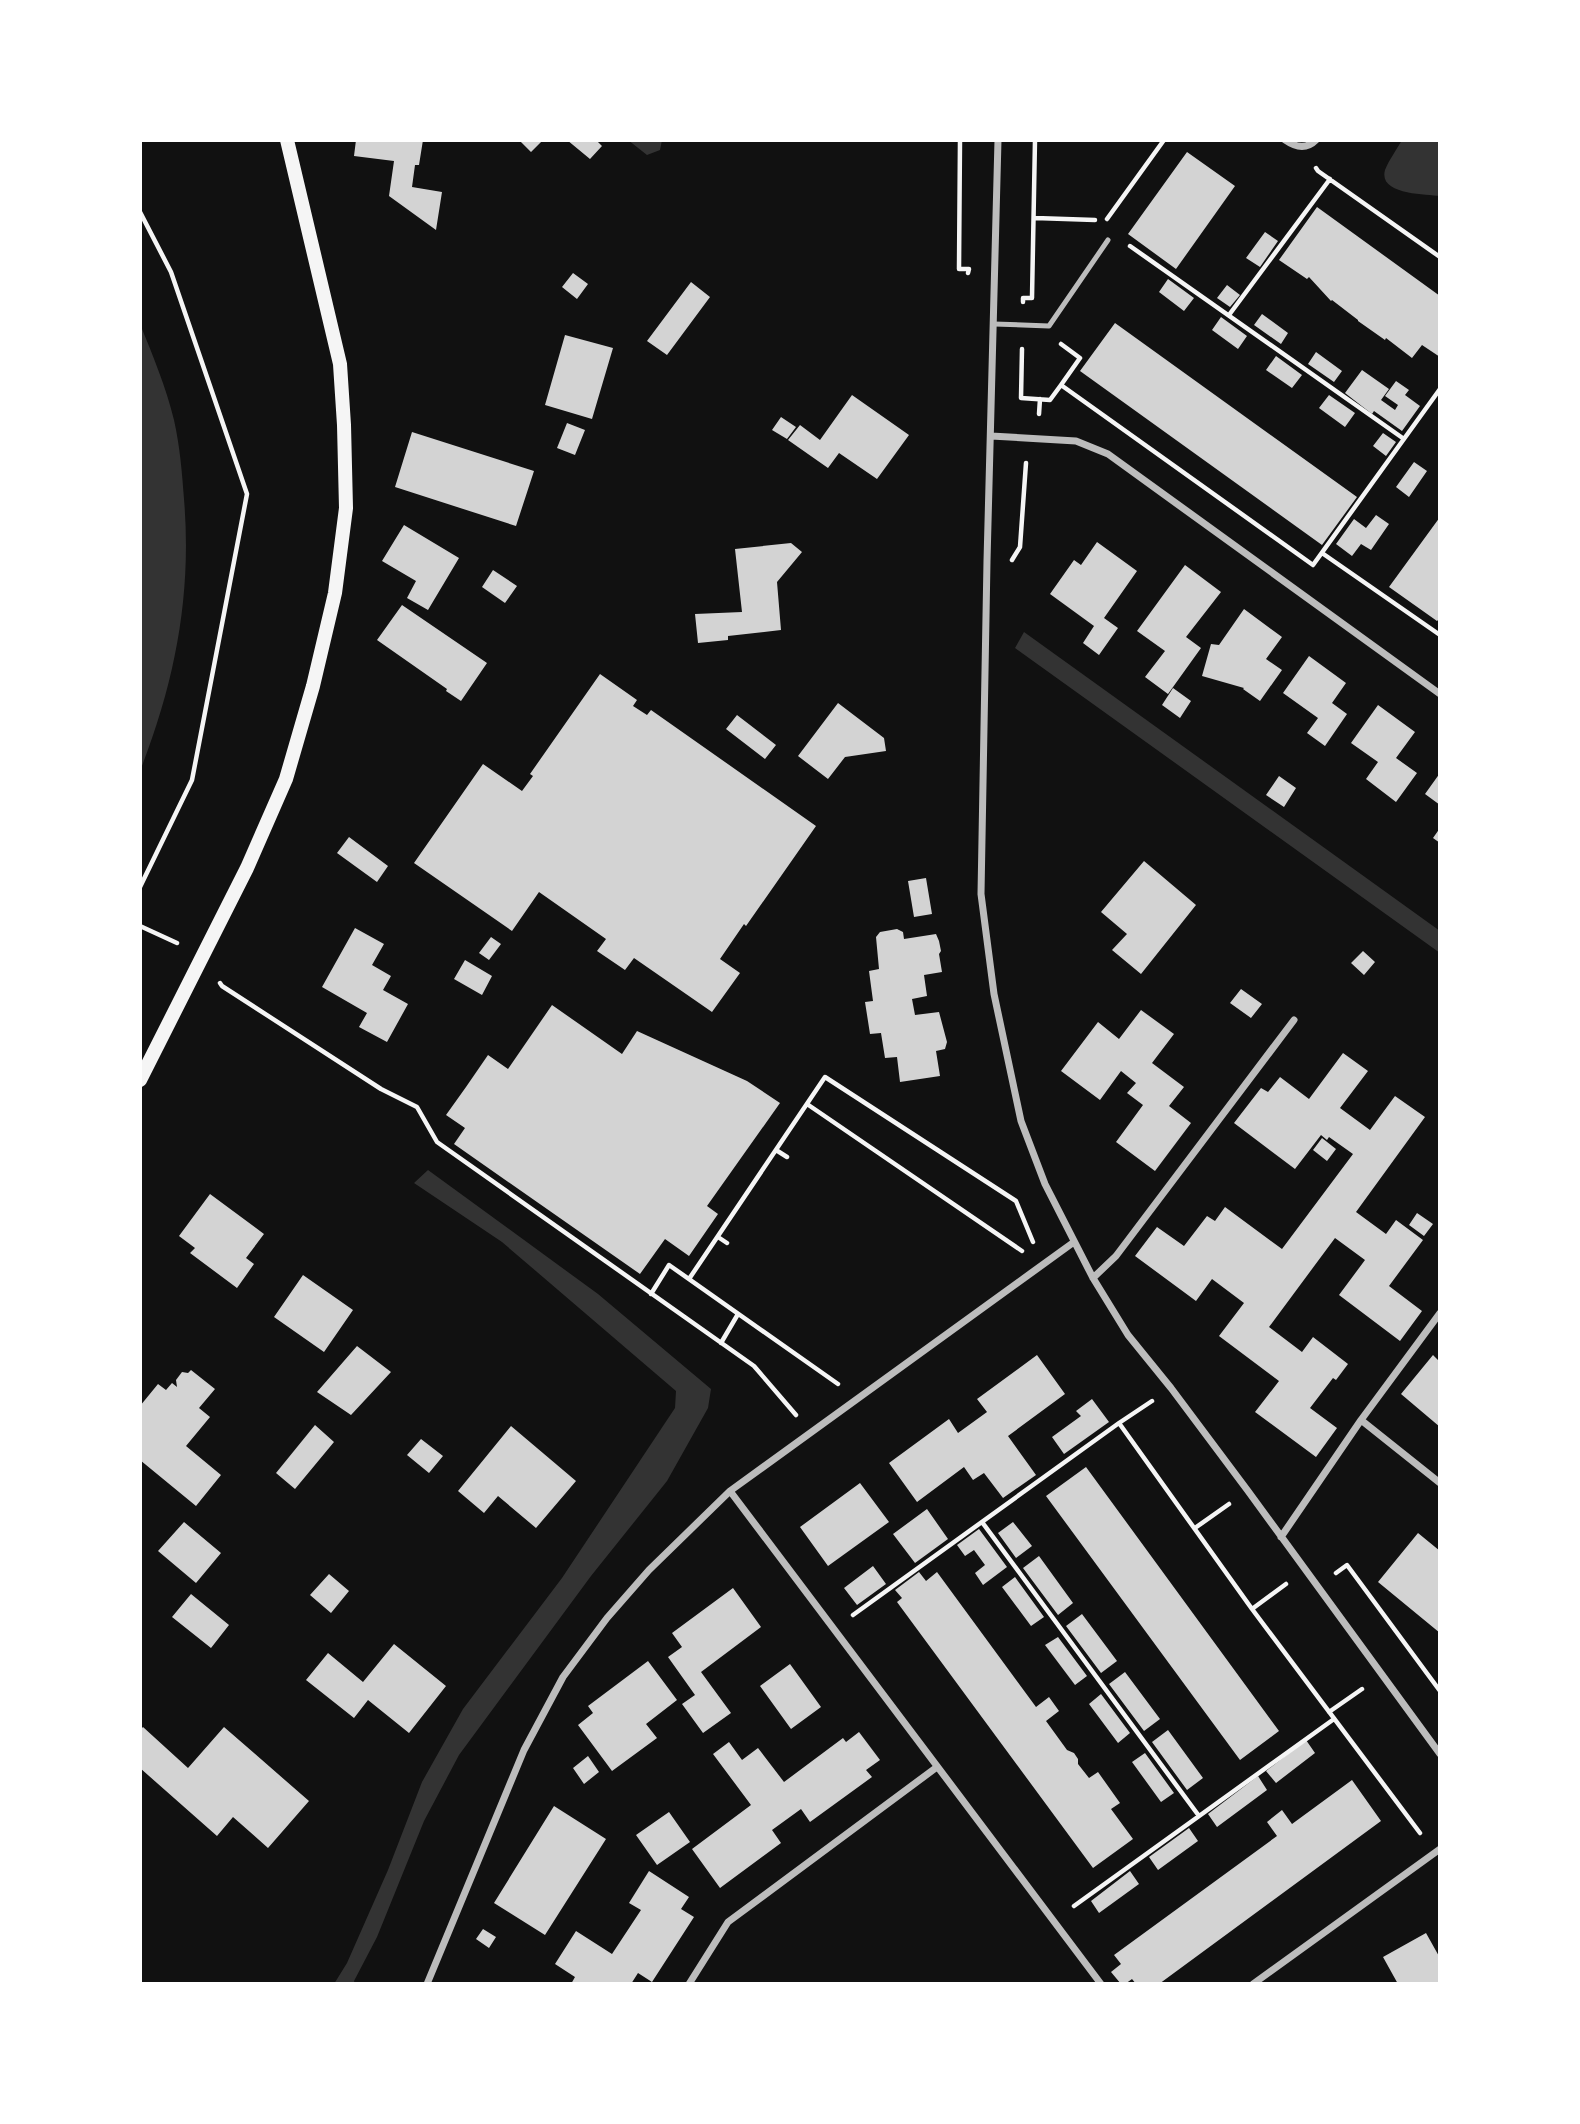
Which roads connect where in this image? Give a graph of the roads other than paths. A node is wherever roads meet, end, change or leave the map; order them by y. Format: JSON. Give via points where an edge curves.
{"nodes":[{"id":1,"x":287,"y":140,"type":"edge"},
{"id":2,"x":998,"y":140,"type":"edge"},
{"id":3,"x":1285,"y":140,"type":"edge"},
{"id":4,"x":1315,"y":140,"type":"edge"},
{"id":5,"x":1108,"y":240,"type":"dead end"},
{"id":6,"x":994,"y":324,"type":"junction"},
{"id":7,"x":990,"y":436,"type":"junction"},
{"id":8,"x":1440,"y":693,"type":"edge"},
{"id":9,"x":1294,"y":1020,"type":"dead end"},
{"id":10,"x":140,"y":1080,"type":"edge"},
{"id":11,"x":1074,"y":1242,"type":"junction"},
{"id":12,"x":1093,"y":1278,"type":"junction"},
{"id":13,"x":1440,"y":1313,"type":"edge"},
{"id":14,"x":1361,"y":1420,"type":"junction"},
{"id":15,"x":1440,"y":1483,"type":"edge"},
{"id":16,"x":730,"y":1491,"type":"junction"},
{"id":17,"x":1281,"y":1537,"type":"junction"},
{"id":18,"x":1440,"y":1754,"type":"edge"},
{"id":19,"x":937,"y":1767,"type":"junction"},
{"id":20,"x":1437,"y":1851,"type":"edge"},
{"id":21,"x":426,"y":1984,"type":"edge"},
{"id":22,"x":689,"y":1984,"type":"edge"},
{"id":23,"x":1101,"y":1984,"type":"edge"},
{"id":24,"x":1253,"y":1984,"type":"edge"}],
"edges":[{"from":1,"to":10,"type":"main road","via":[[340,364],[346,508],[335,593],[286,779]]},
{"from":2,"to":6,"type":"street"},
{"from":3,"to":4,"type":"street","via":[[1297,147]]},
{"from":5,"to":6,"type":"lane","via":[[1049,326]]},
{"from":6,"to":7,"type":"street"},
{"from":7,"to":8,"type":"street","via":[[1076,441],[1108,454]]},
{"from":7,"to":11,"type":"street","via":[[981,894],[986,943],[1021,1121]]},
{"from":9,"to":12,"type":"street","via":[[1116,1256]]},
{"from":11,"to":12,"type":"street"},
{"from":11,"to":16,"type":"street"},
{"from":12,"to":17,"type":"street","via":[[1128,1335]]},
{"from":13,"to":14,"type":"street"},
{"from":14,"to":15,"type":"street"},
{"from":14,"to":17,"type":"street"},
{"from":16,"to":19,"type":"street"},
{"from":16,"to":21,"type":"street","via":[[649,1570],[563,1677],[524,1750]]},
{"from":17,"to":18,"type":"street"},
{"from":19,"to":22,"type":"street","via":[[728,1922]]},
{"from":19,"to":23,"type":"street"},
{"from":20,"to":24,"type":"street"}]}
